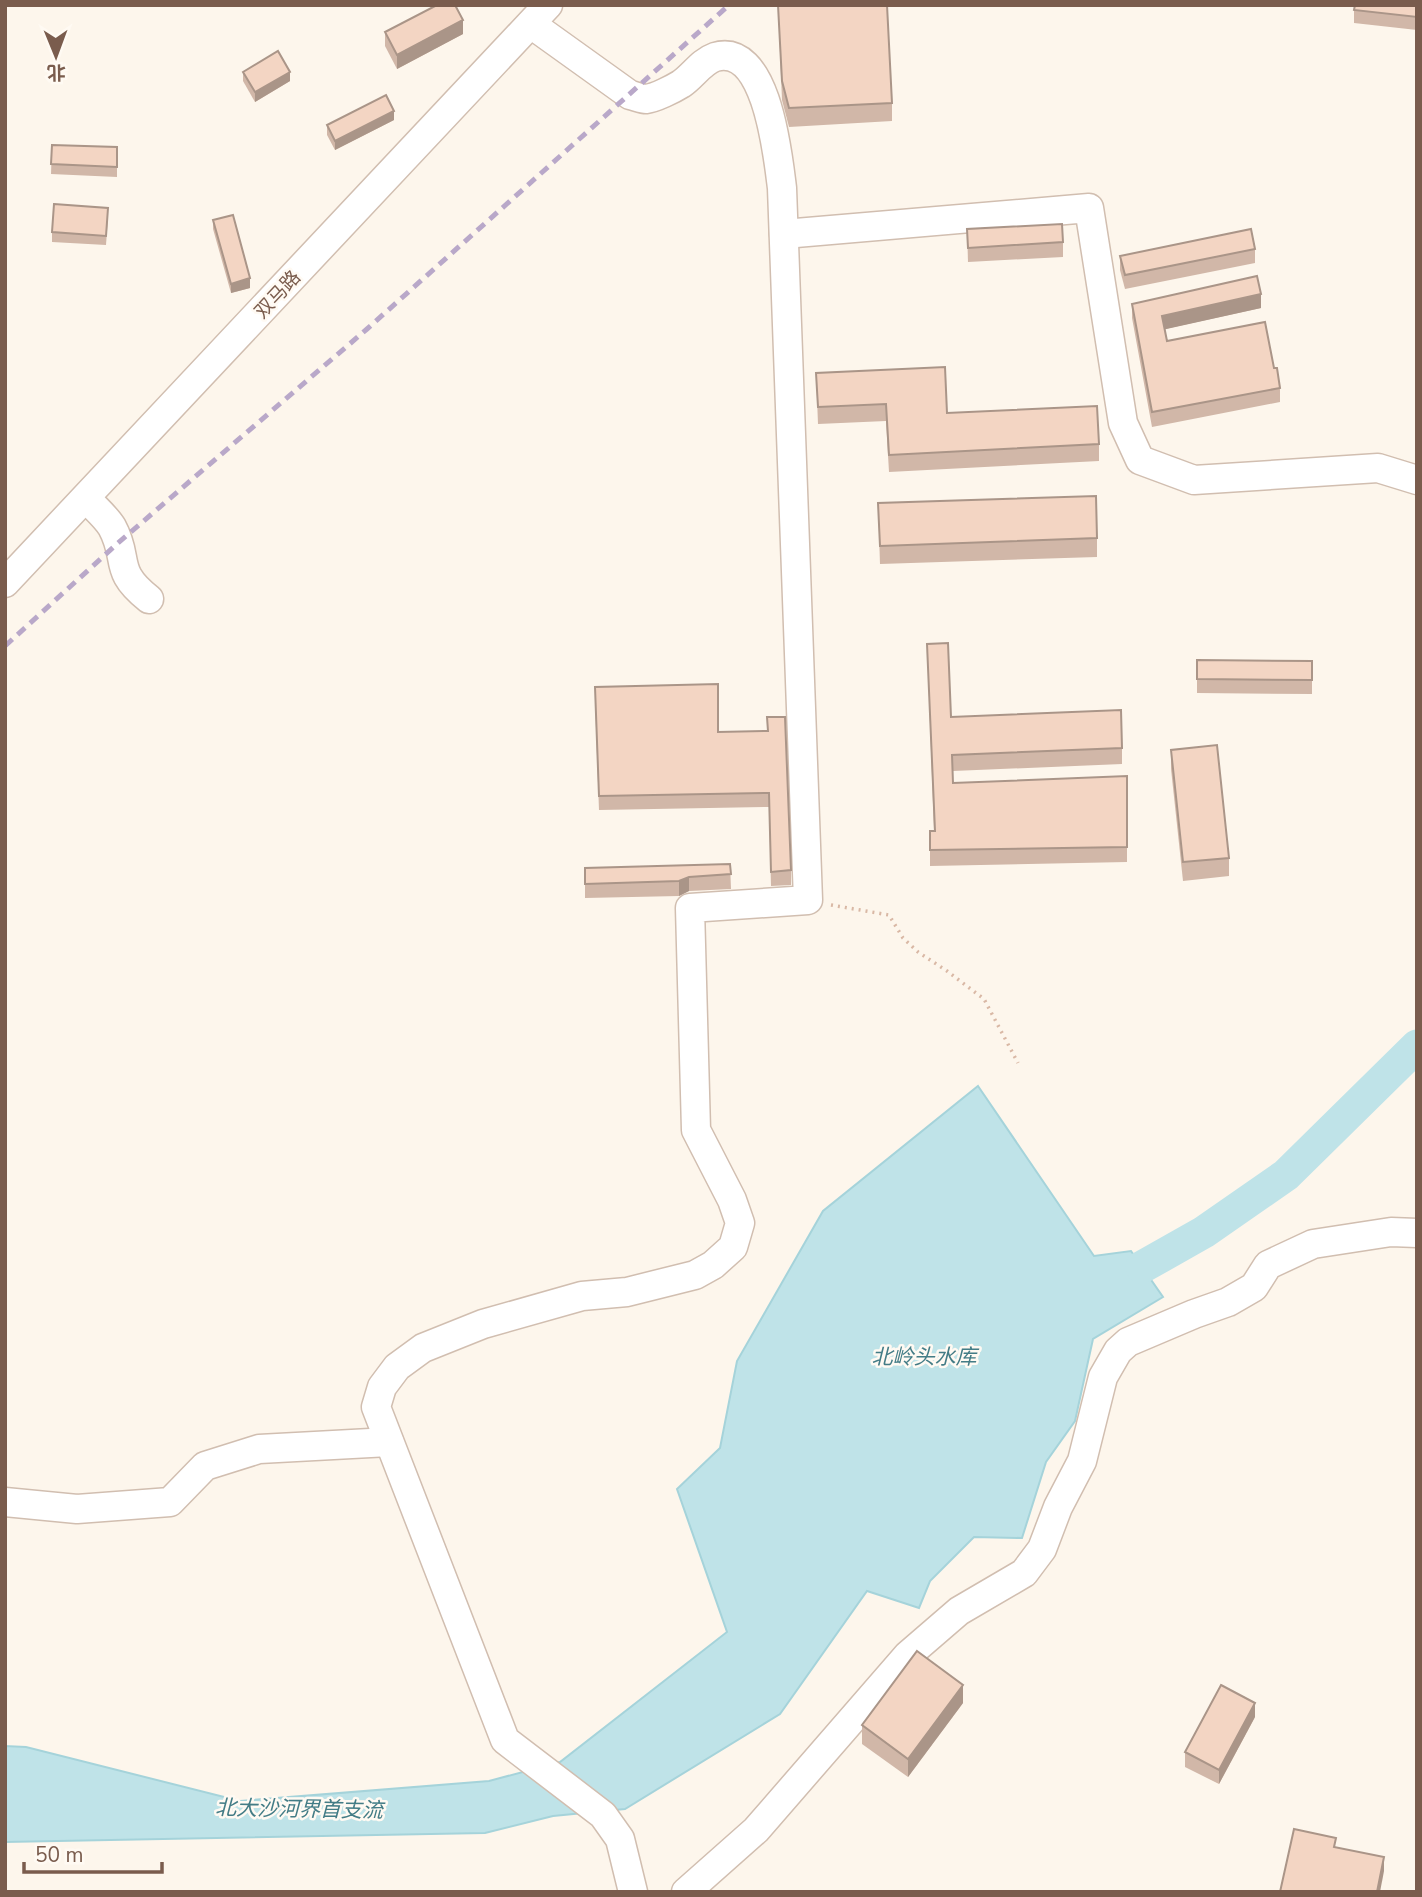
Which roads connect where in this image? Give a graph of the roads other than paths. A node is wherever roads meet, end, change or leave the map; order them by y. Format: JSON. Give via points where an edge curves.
{"nodes":[{"id":1,"x":540,"y":15,"type":"edge"},
{"id":2,"x":784,"y":234,"type":"junction"},
{"id":3,"x":1417,"y":480,"type":"edge"},
{"id":4,"x":86,"y":498,"type":"junction"},
{"id":5,"x":5,"y":583,"type":"edge"},
{"id":6,"x":149,"y":599,"type":"dead end"},
{"id":7,"x":1417,"y":1233,"type":"edge"},
{"id":8,"x":389,"y":1442,"type":"junction"},
{"id":9,"x":5,"y":1502,"type":"edge"},
{"id":10,"x":633,"y":1892,"type":"edge"},
{"id":11,"x":686,"y":1892,"type":"edge"}],
"edges":[{"from":1,"to":2,"type":"street","via":[[630,95],[646,99],[681,84],[716,57],[732,58],[746,66],[757,79],[774,127]]},
{"from":1,"to":4,"type":"street","name":"双马路"},
{"from":2,"to":3,"type":"street","via":[[1089,208],[1123,423],[1140,460],[1194,480],[1378,468]]},
{"from":2,"to":8,"type":"street","via":[[808,900],[690,908],[696,1130],[740,1223],[733,1247],[695,1275],[627,1292],[582,1296],[483,1324],[423,1348],[397,1367],[382,1387],[376,1407]]},
{"from":4,"to":5,"type":"street","name":"双马路"},
{"from":4,"to":6,"type":"street","via":[[111,526],[128,579]]},
{"from":7,"to":11,"type":"street","via":[[1391,1232],[1313,1244],[1268,1265],[1254,1287],[1228,1302],[1118,1350],[1103,1377],[1082,1461],[1042,1549],[1024,1573],[959,1611],[908,1655],[756,1830]]},
{"from":8,"to":9,"type":"street","via":[[259,1450],[205,1466],[170,1502],[77,1509]]},
{"from":8,"to":10,"type":"street","via":[[505,1740],[603,1815],[620,1839]]}]}
